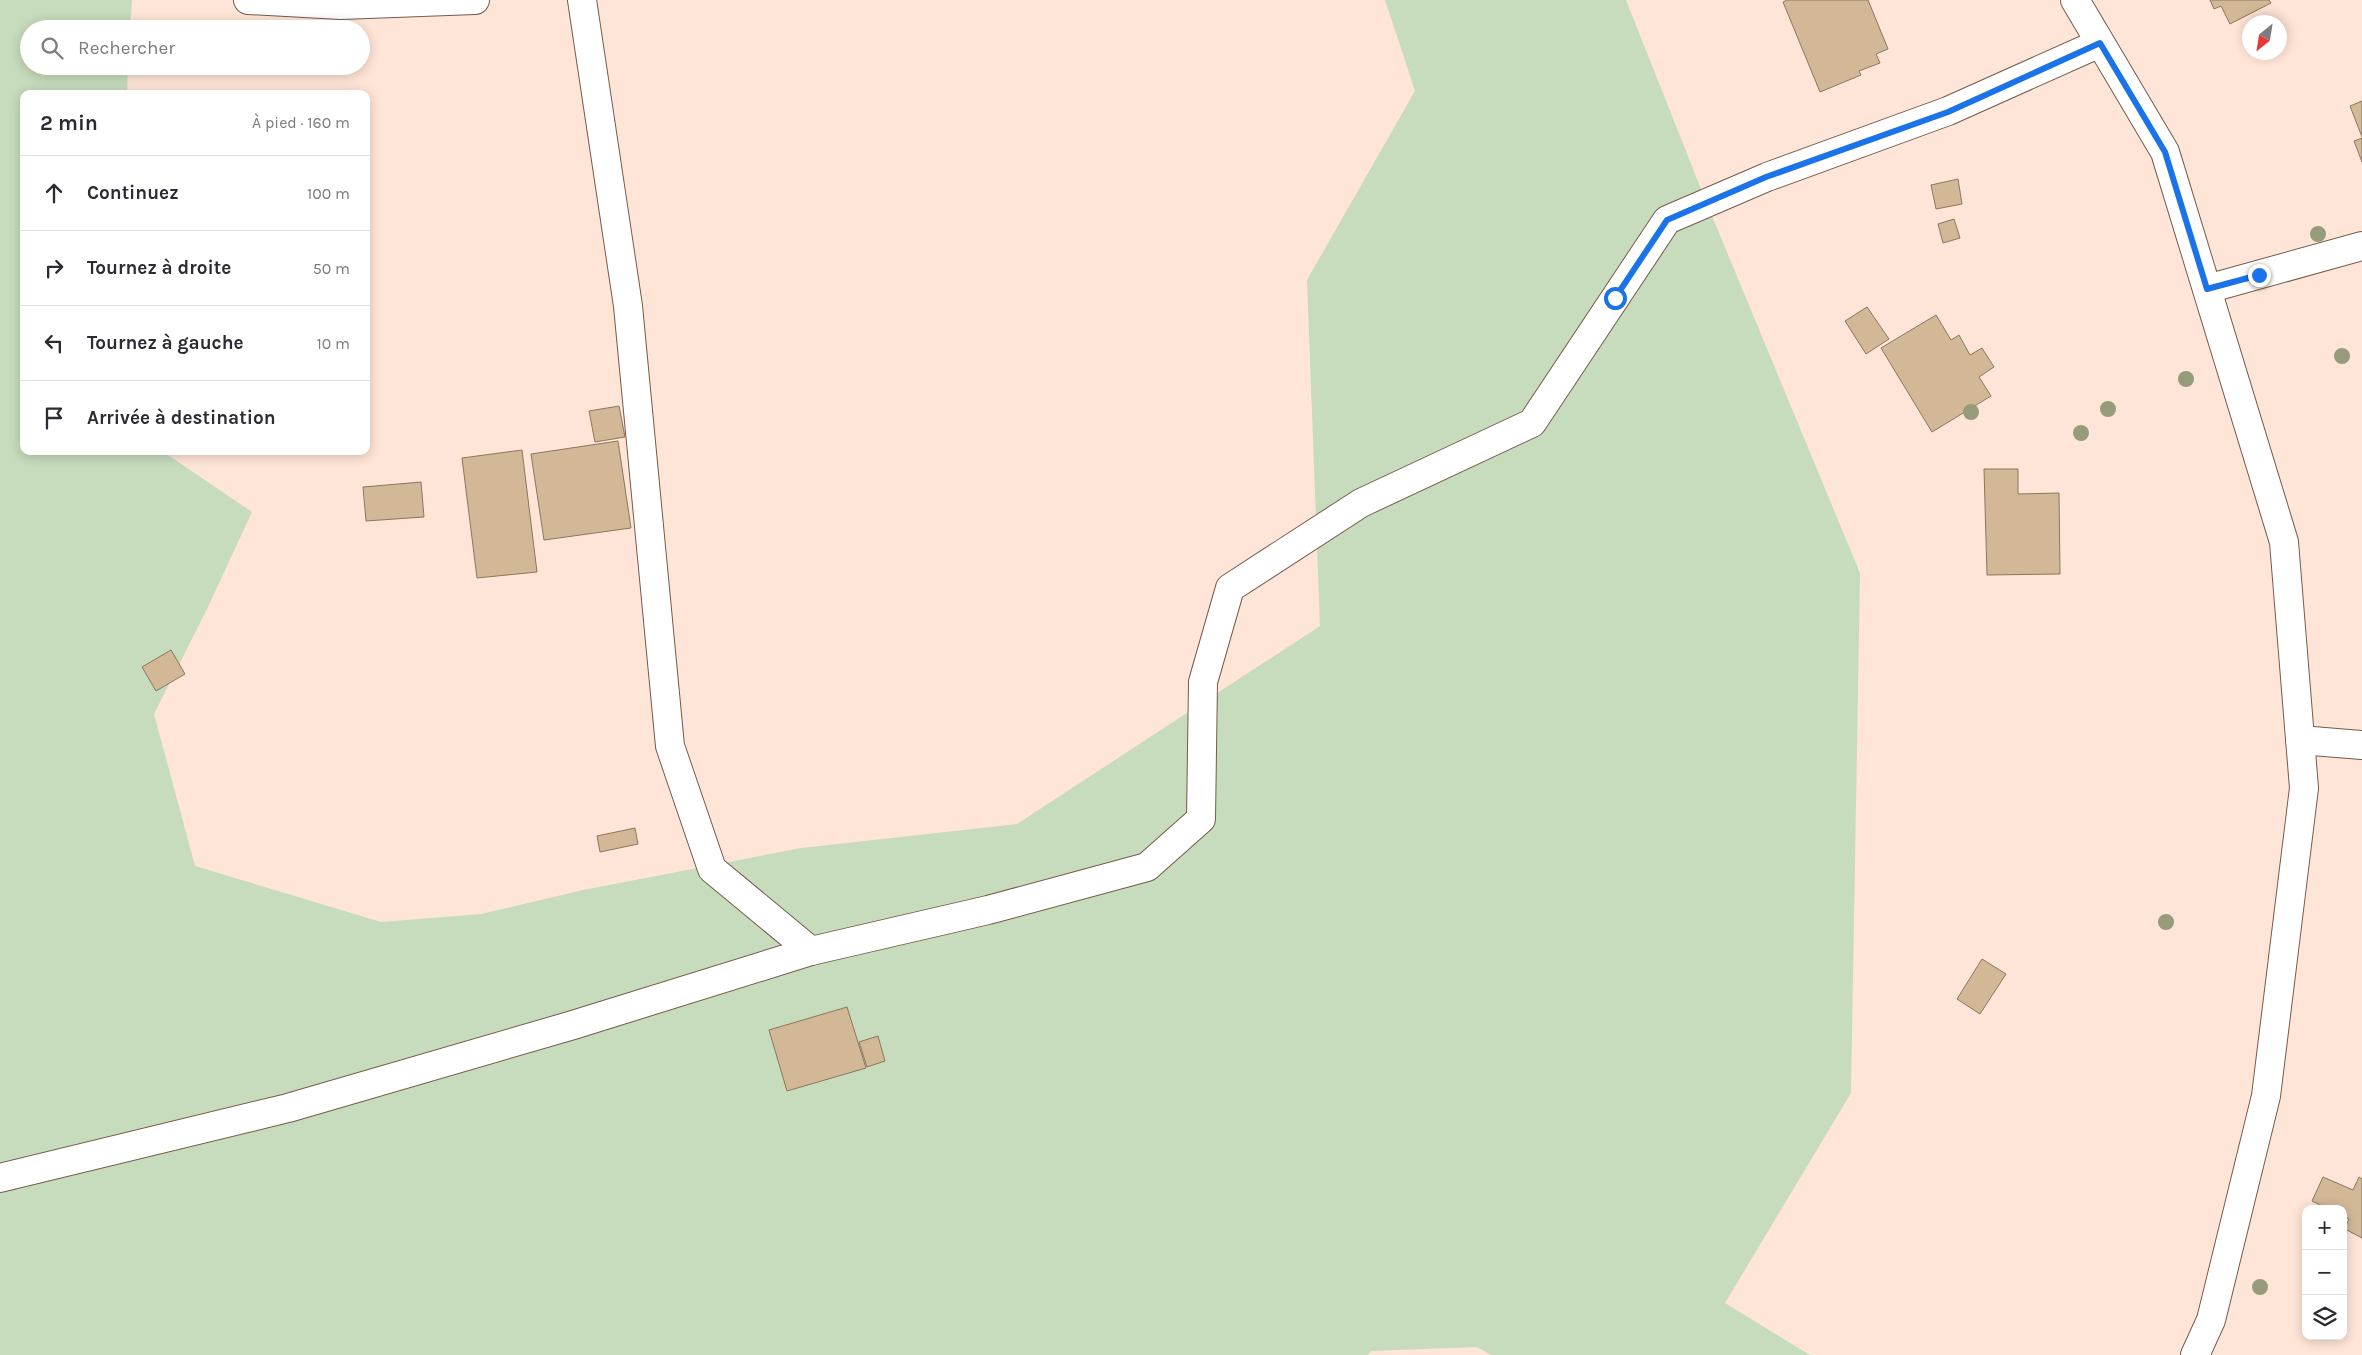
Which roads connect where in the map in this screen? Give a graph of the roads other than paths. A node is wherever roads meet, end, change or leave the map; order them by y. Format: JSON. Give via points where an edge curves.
{"nodes":[{"id":1,"x":248,"y":0,"type":"edge"},
{"id":2,"x":475,"y":0,"type":"edge"},
{"id":3,"x":582,"y":0,"type":"edge"},
{"id":4,"x":2075,"y":0,"type":"edge"},
{"id":5,"x":2100,"y":43,"type":"junction"},
{"id":6,"x":2362,"y":246,"type":"edge"},
{"id":7,"x":2207,"y":289,"type":"junction"},
{"id":8,"x":2300,"y":740,"type":"junction"},
{"id":9,"x":2362,"y":745,"type":"edge"},
{"id":10,"x":811,"y":951,"type":"junction"},
{"id":11,"x":0,"y":1178,"type":"edge"},
{"id":12,"x":2195,"y":1355,"type":"edge"}],
"edges":[{"from":1,"to":2,"type":"street","via":[[341,5]]},
{"from":3,"to":10,"type":"street","via":[[628,306],[670,746],[712,869]]},
{"from":4,"to":5,"type":"street"},
{"from":5,"to":7,"type":"street","via":[[2165,152]]},
{"from":5,"to":10,"type":"street","via":[[1948,112],[1766,177],[1667,220],[1532,422],[1361,504],[1230,588],[1203,682],[1201,819],[1147,867],[988,910]]},
{"from":6,"to":7,"type":"street"},
{"from":7,"to":8,"type":"street","via":[[2284,542]]},
{"from":8,"to":9,"type":"street"},
{"from":8,"to":12,"type":"street","via":[[2304,788],[2266,1096],[2211,1320]]},
{"from":10,"to":11,"type":"street","via":[[288,1108]]}]}
